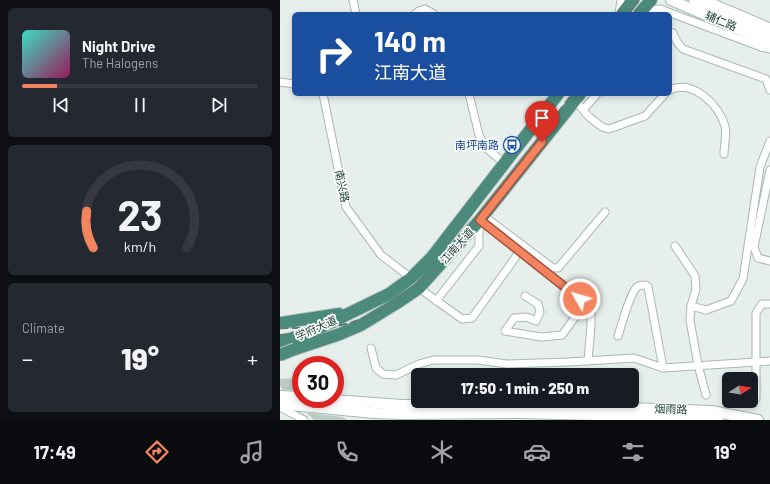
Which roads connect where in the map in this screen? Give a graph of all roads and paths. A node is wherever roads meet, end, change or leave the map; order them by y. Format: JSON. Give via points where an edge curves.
{"nodes":[{"id":1,"x":353,"y":0,"type":"edge"},
{"id":2,"x":621,"y":0,"type":"edge"},
{"id":3,"x":633,"y":0,"type":"edge"},
{"id":4,"x":651,"y":0,"type":"edge"},
{"id":5,"x":671,"y":0,"type":"edge"},
{"id":6,"x":694,"y":0,"type":"edge"},
{"id":7,"x":707,"y":0,"type":"edge"},
{"id":8,"x":356,"y":12,"type":"edge"},
{"id":9,"x":417,"y":12,"type":"edge"},
{"id":10,"x":430,"y":12,"type":"edge"},
{"id":11,"x":619,"y":12,"type":"edge"},
{"id":12,"x":624,"y":12,"type":"edge"},
{"id":13,"x":641,"y":12,"type":"edge"},
{"id":14,"x":644,"y":12,"type":"edge"},
{"id":15,"x":668,"y":12,"type":"edge"},
{"id":16,"x":672,"y":14,"type":"edge"},
{"id":17,"x":770,"y":26,"type":"edge"},
{"id":18,"x":672,"y":33,"type":"edge"},
{"id":19,"x":770,"y":35,"type":"edge"},
{"id":20,"x":770,"y":43,"type":"edge"},
{"id":21,"x":770,"y":50,"type":"edge"},
{"id":22,"x":280,"y":82,"type":"edge"},
{"id":23,"x":292,"y":84,"type":"edge"},
{"id":24,"x":672,"y":90,"type":"edge"},
{"id":25,"x":770,"y":90,"type":"edge"},
{"id":26,"x":323,"y":96,"type":"edge"},
{"id":27,"x":469,"y":96,"type":"edge"},
{"id":28,"x":556,"y":96,"type":"edge"},
{"id":29,"x":595,"y":96,"type":"edge"},
{"id":30,"x":662,"y":96,"type":"edge"},
{"id":31,"x":577,"y":97,"type":"edge"},
{"id":32,"x":583,"y":110,"type":"junction"},
{"id":33,"x":770,"y":141,"type":"edge"},
{"id":34,"x":724,"y":154,"type":"dead end"},
{"id":35,"x":767,"y":155,"type":"edge"},
{"id":36,"x":504,"y":162,"type":"junction"},
{"id":37,"x":770,"y":170,"type":"edge"},
{"id":38,"x":604,"y":212,"type":"dead end"},
{"id":39,"x":481,"y":219,"type":"junction"},
{"id":40,"x":675,"y":246,"type":"dead end"},
{"id":41,"x":520,"y":252,"type":"junction"},
{"id":42,"x":770,"y":261,"type":"edge"},
{"id":43,"x":411,"y":278,"type":"junction"},
{"id":44,"x":419,"y":288,"type":"junction"},
{"id":45,"x":525,"y":296,"type":"dead end"},
{"id":46,"x":436,"y":301,"type":"junction"},
{"id":47,"x":770,"y":304,"type":"edge"},
{"id":48,"x":584,"y":305,"type":"junction"},
{"id":49,"x":691,"y":306,"type":"junction"},
{"id":50,"x":352,"y":312,"type":"junction"},
{"id":51,"x":280,"y":323,"type":"edge"},
{"id":52,"x":618,"y":336,"type":"dead end"},
{"id":53,"x":280,"y":342,"type":"edge"},
{"id":54,"x":371,"y":348,"type":"dead end"},
{"id":55,"x":296,"y":349,"type":"junction"},
{"id":56,"x":280,"y":351,"type":"edge"},
{"id":57,"x":280,"y":354,"type":"edge"},
{"id":58,"x":588,"y":361,"type":"junction"},
{"id":59,"x":770,"y":361,"type":"edge"},
{"id":60,"x":755,"y":362,"type":"junction"},
{"id":61,"x":698,"y":365,"type":"junction"},
{"id":62,"x":663,"y":368,"type":"junction"},
{"id":63,"x":755,"y":372,"type":"edge"},
{"id":64,"x":706,"y":395,"type":"dead end"},
{"id":65,"x":280,"y":396,"type":"edge"},
{"id":66,"x":292,"y":397,"type":"edge"},
{"id":67,"x":344,"y":401,"type":"edge"},
{"id":68,"x":280,"y":405,"type":"edge"},
{"id":69,"x":521,"y":412,"type":"edge"},
{"id":70,"x":575,"y":413,"type":"edge"},
{"id":71,"x":588,"y":413,"type":"edge"},
{"id":72,"x":304,"y":420,"type":"edge"},
{"id":73,"x":718,"y":420,"type":"edge"},
{"id":74,"x":758,"y":420,"type":"edge"}],
"edges":[{"from":1,"to":8,"type":"street"},
{"from":2,"to":11,"type":"street"},
{"from":3,"to":12,"type":"highway"},
{"from":4,"to":13,"type":"highway"},
{"from":5,"to":20,"type":"main road","name":"辅仁路"},
{"from":6,"to":19,"type":"main road","name":"辅仁路"},
{"from":7,"to":17,"type":"street"},
{"from":9,"to":10,"type":"street","via":[[425,9]]},
{"from":14,"to":15,"type":"street","via":[[660,9]]},
{"from":16,"to":21,"type":"street"},
{"from":18,"to":25,"type":"street","via":[[683,49],[766,79]]},
{"from":22,"to":23,"type":"street"},
{"from":24,"to":34,"type":"street","via":[[683,87],[696,90],[709,101],[721,116],[726,128]]},
{"from":26,"to":43,"type":"street","name":"南兴路","via":[[346,207],[381,255]]},
{"from":27,"to":36,"type":"street","via":[[479,135],[485,147]]},
{"from":28,"to":36,"type":"highway","name":"江南大道"},
{"from":29,"to":32,"type":"street"},
{"from":30,"to":32,"type":"street","via":[[645,116],[608,129],[602,128]]},
{"from":31,"to":32,"type":"street"},
{"from":31,"to":39,"type":"highway","name":"江南大道"},
{"from":33,"to":35,"type":"street"},
{"from":35,"to":49,"type":"street","via":[[760,167],[743,279],[732,301],[706,310]]},
{"from":36,"to":43,"type":"highway","name":"江南大道","via":[[432,257]]},
{"from":37,"to":42,"type":"street","via":[[754,247],[758,258]]},
{"from":38,"to":39,"type":"street","via":[[558,268],[553,268]]},
{"from":39,"to":41,"type":"street"},
{"from":39,"to":44,"type":"highway","name":"江南大道"},
{"from":39,"to":46,"type":"street","via":[[480,246]]},
{"from":40,"to":49,"type":"street","via":[[695,276],[696,289]]},
{"from":41,"to":46,"type":"street","via":[[472,318],[462,319]]},
{"from":41,"to":48,"type":"street","via":[[580,299]]},
{"from":43,"to":50,"type":"highway","name":"江南大道","via":[[389,294]]},
{"from":44,"to":46,"type":"street"},
{"from":44,"to":55,"type":"highway","name":"江南大道","via":[[360,325]]},
{"from":45,"to":48,"type":"street","via":[[538,304],[540,312],[536,321],[526,317],[514,318],[506,331],[541,337],[562,335]]},
{"from":47,"to":60,"type":"street","via":[[762,304],[756,312]]},
{"from":48,"to":58,"type":"street","via":[[591,314]]},
{"from":49,"to":61,"type":"street","via":[[690,320]]},
{"from":50,"to":51,"type":"highway"},
{"from":50,"to":53,"type":"highway","name":"学府大道","via":[[309,334]]},
{"from":52,"to":62,"type":"street","via":[[636,288],[646,285]]},
{"from":54,"to":58,"type":"street","via":[[376,368],[383,374],[396,375],[432,360],[478,360],[507,364]]},
{"from":55,"to":56,"type":"highway","name":"学府大道","bridge":true},
{"from":55,"to":57,"type":"highway","bridge":true},
{"from":58,"to":62,"type":"street","via":[[634,358]]},
{"from":59,"to":60,"type":"street"},
{"from":60,"to":61,"type":"street"},
{"from":60,"to":63,"type":"street"},
{"from":61,"to":62,"type":"street"},
{"from":61,"to":64,"type":"street"},
{"from":65,"to":66,"type":"main road"},
{"from":67,"to":69,"type":"main road","name":"烟雨路"},
{"from":68,"to":69,"type":"main road","name":"烟雨路","via":[[402,414]]},
{"from":68,"to":72,"type":"street"},
{"from":69,"to":70,"type":"main road","name":"烟雨路"},
{"from":70,"to":71,"type":"main road","name":"烟雨路"},
{"from":71,"to":73,"type":"main road","name":"烟雨路"},
{"from":71,"to":74,"type":"main road","name":"烟雨路","via":[[711,411]]}]}
